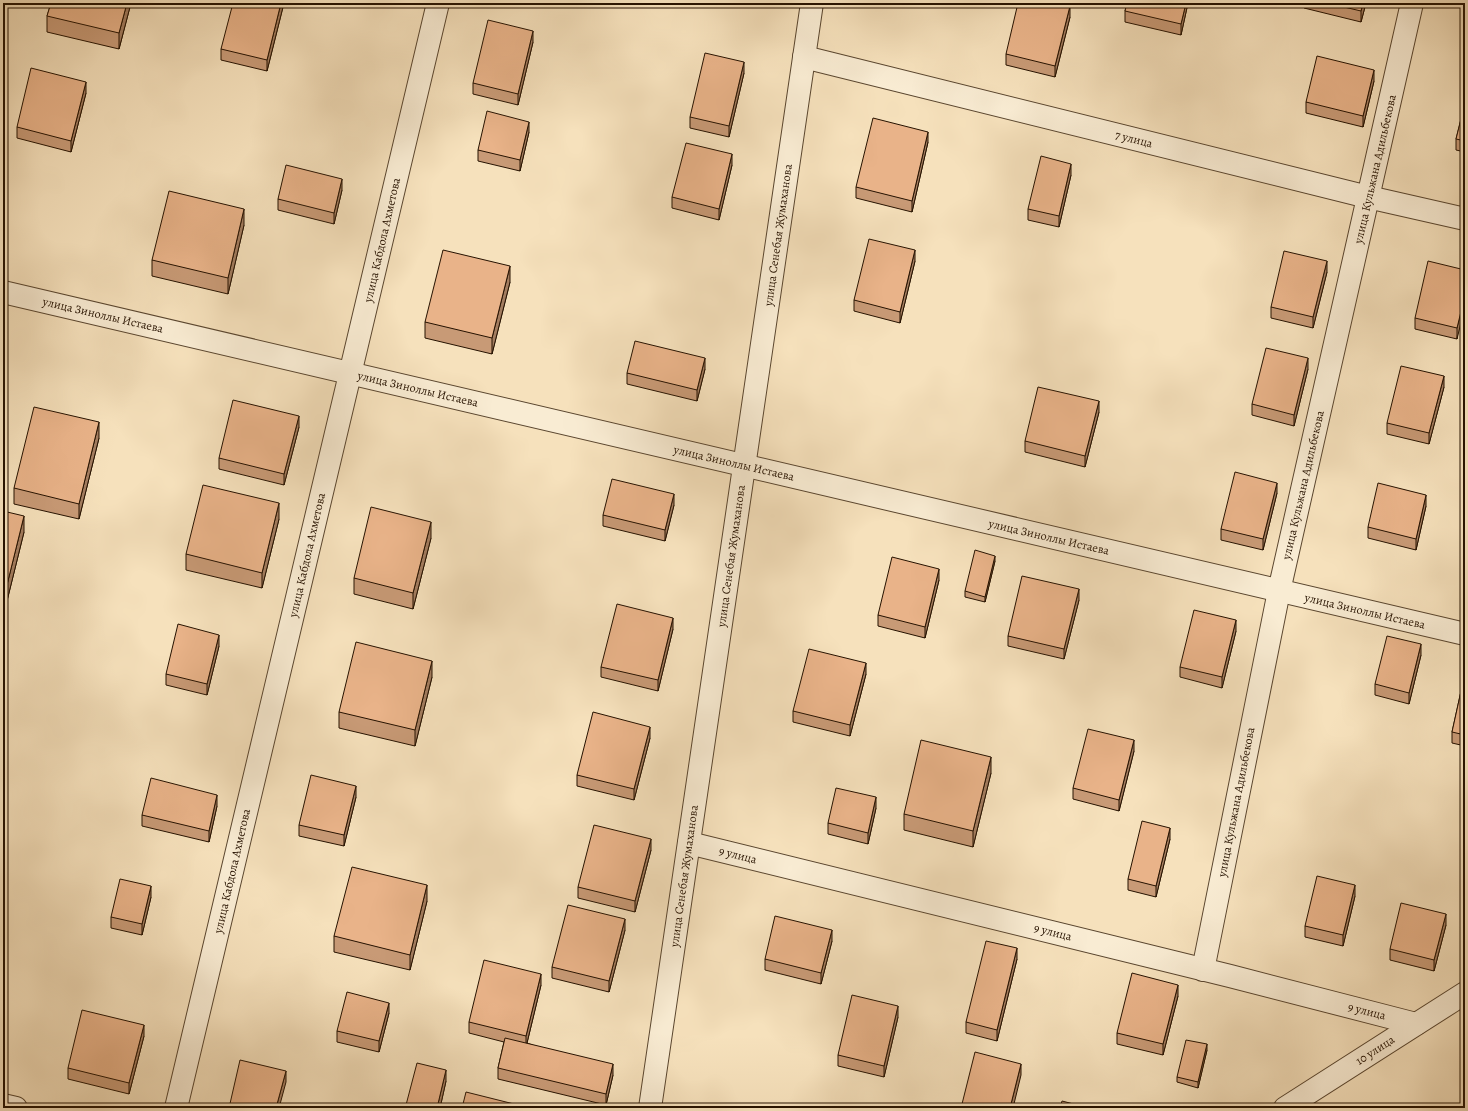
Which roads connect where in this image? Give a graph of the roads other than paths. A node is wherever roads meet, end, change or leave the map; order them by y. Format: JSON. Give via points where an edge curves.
{"nodes":[{"id":1,"x":438,"y":3,"type":"edge"},
{"id":2,"x":812,"y":3,"type":"edge"},
{"id":3,"x":1412,"y":3,"type":"edge"},
{"id":4,"x":804,"y":57,"type":"junction"},
{"id":5,"x":1368,"y":197,"type":"junction"},
{"id":6,"x":1465,"y":218,"type":"edge"},
{"id":7,"x":3,"y":292,"type":"edge"},
{"id":8,"x":350,"y":373,"type":"junction"},
{"id":9,"x":745,"y":466,"type":"junction"},
{"id":10,"x":1279,"y":591,"type":"junction"},
{"id":11,"x":1465,"y":634,"type":"edge"},
{"id":12,"x":689,"y":843,"type":"junction"},
{"id":13,"x":1203,"y":970,"type":"junction"},
{"id":14,"x":1465,"y":993,"type":"edge"},
{"id":15,"x":1416,"y":1024,"type":"junction"},
{"id":16,"x":3,"y":1106,"type":"edge"},
{"id":17,"x":16,"y":1108,"type":"edge"},
{"id":18,"x":176,"y":1108,"type":"edge"},
{"id":19,"x":650,"y":1108,"type":"edge"},
{"id":20,"x":1285,"y":1108,"type":"edge"}],
"edges":[{"from":1,"to":8,"type":"street","name":"улица Кабдола Ахметова"},
{"from":2,"to":4,"type":"street","name":"улица Сенебая Жумаханова"},
{"from":3,"to":5,"type":"street","name":"улица Кульжана Адильбекова"},
{"from":4,"to":5,"type":"street","name":"7 улица"},
{"from":4,"to":9,"type":"street","name":"улица Сенебая Жумаханова"},
{"from":5,"to":6,"type":"street","name":"7 улица"},
{"from":5,"to":10,"type":"street","name":"улица Кульжана Адильбекова"},
{"from":7,"to":8,"type":"street","name":"улица Зиноллы Истаева"},
{"from":8,"to":9,"type":"street","name":"улица Зиноллы Истаева"},
{"from":8,"to":18,"type":"street","name":"улица Кабдола Ахметова"},
{"from":9,"to":10,"type":"street","name":"улица Зиноллы Истаева"},
{"from":9,"to":12,"type":"street","name":"улица Сенебая Жумаханова"},
{"from":10,"to":11,"type":"street","name":"улица Зиноллы Истаева"},
{"from":10,"to":13,"type":"street","name":"улица Кульжана Адильбекова"},
{"from":12,"to":13,"type":"street","name":"9 улица"},
{"from":12,"to":19,"type":"street","name":"улица Сенебая Жумаханова"},
{"from":13,"to":15,"type":"street","name":"9 улица"},
{"from":14,"to":15,"type":"street","name":"10 улица"},
{"from":15,"to":20,"type":"street","name":"10 улица"},
{"from":16,"to":17,"type":"street"}]}
